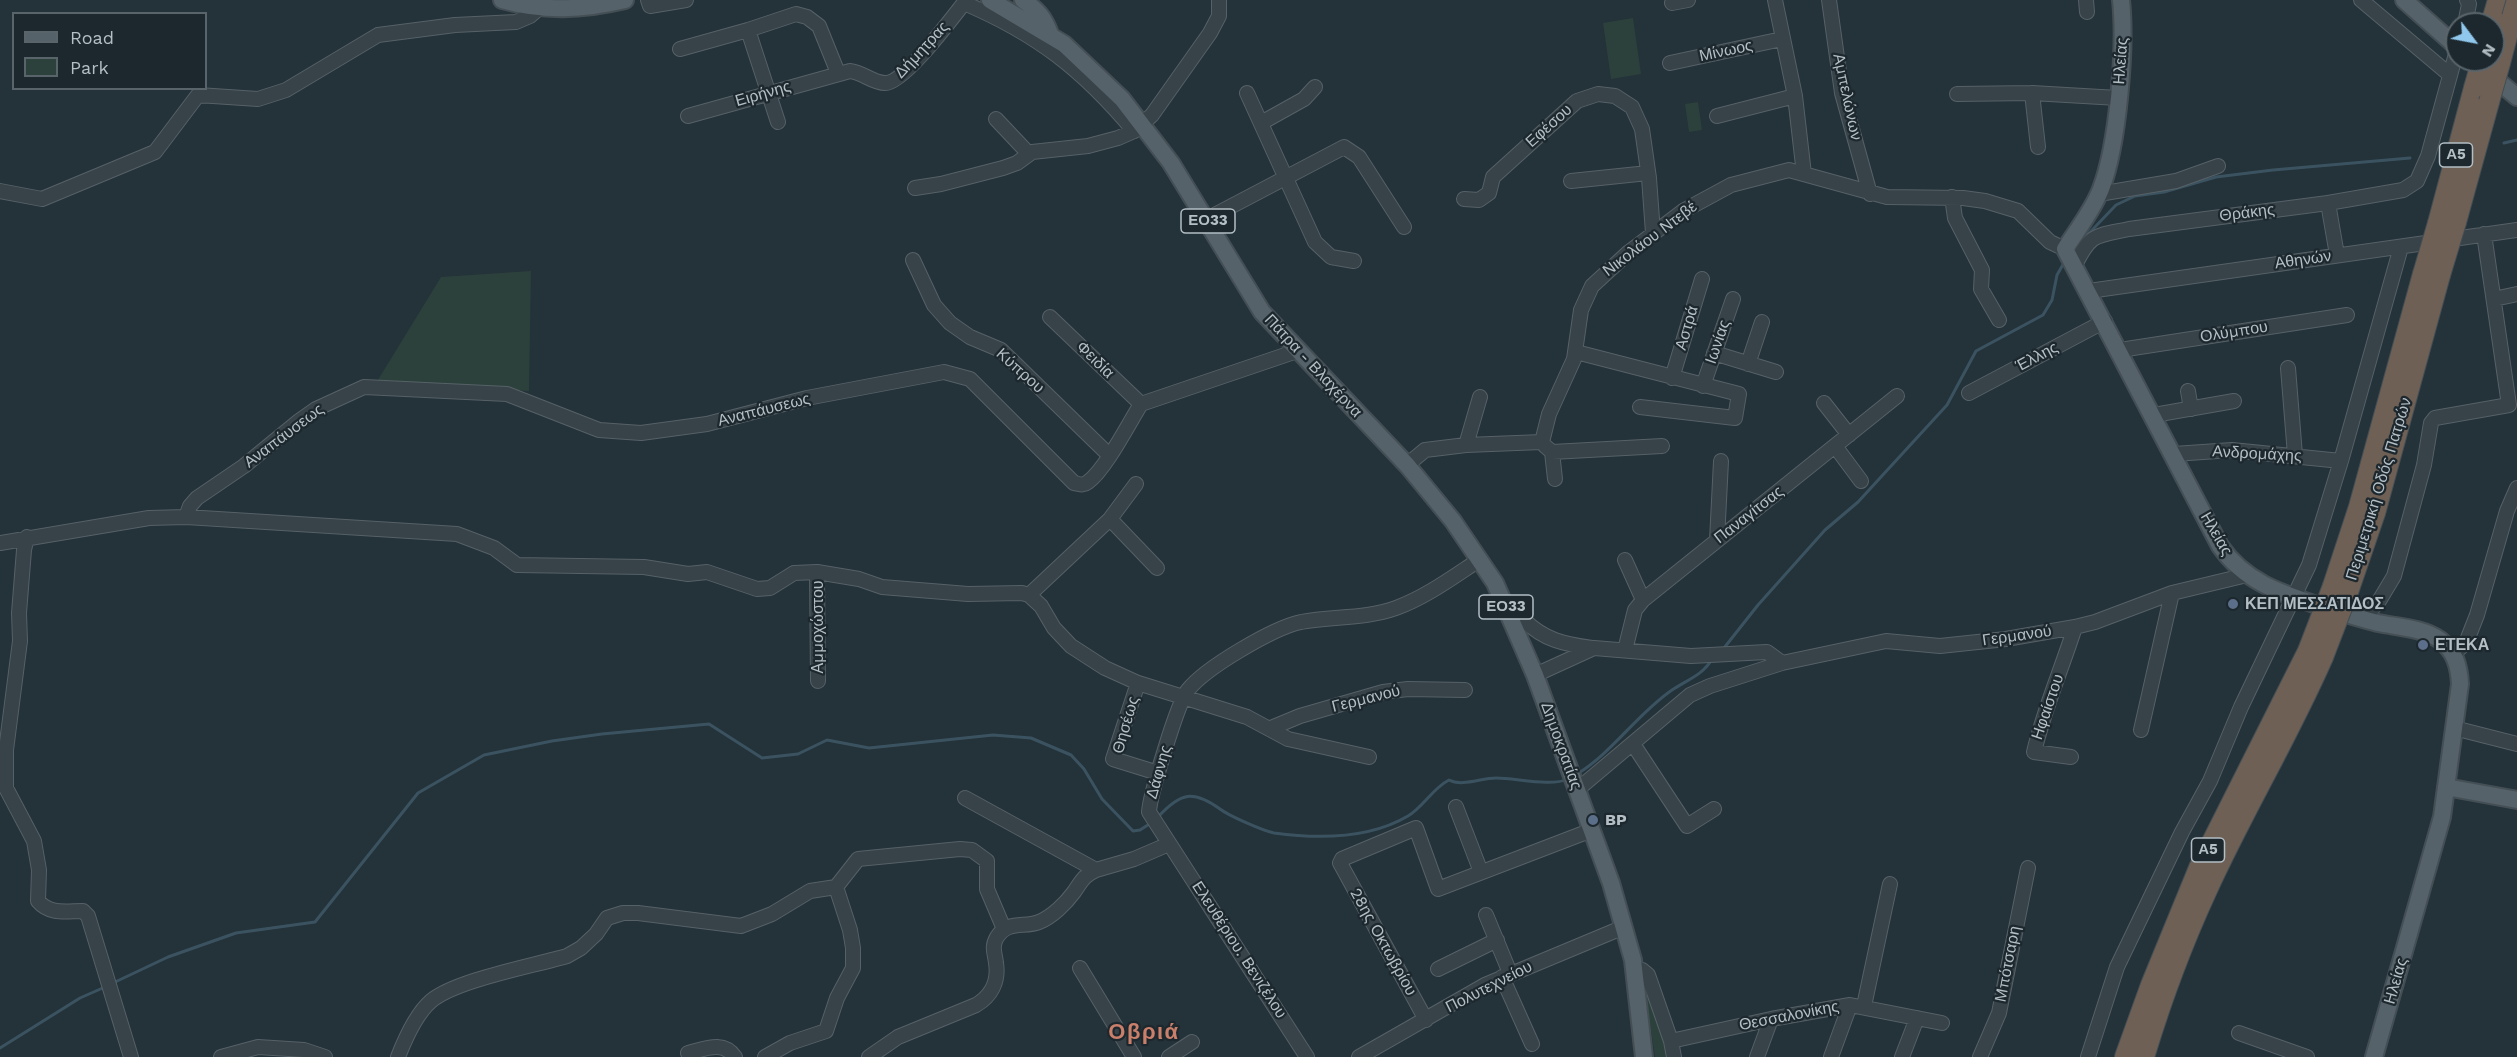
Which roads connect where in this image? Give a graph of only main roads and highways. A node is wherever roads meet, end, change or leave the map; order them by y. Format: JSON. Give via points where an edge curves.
{"nodes":[{"id":1,"x":502,"y":0,"type":"edge"},
{"id":2,"x":625,"y":0,"type":"edge"},
{"id":3,"x":990,"y":0,"type":"edge"},
{"id":4,"x":1023,"y":0,"type":"edge"},
{"id":5,"x":2121,"y":0,"type":"edge"},
{"id":6,"x":2404,"y":0,"type":"edge"},
{"id":7,"x":1050,"y":34,"type":"junction"},
{"id":8,"x":2445,"y":37,"type":"edge"},
{"id":9,"x":2484,"y":72,"type":"edge"},
{"id":10,"x":2487,"y":72,"type":"edge"},
{"id":11,"x":2490,"y":72,"type":"edge"},
{"id":12,"x":2517,"y":97,"type":"edge"},
{"id":13,"x":2447,"y":222,"type":"junction"},
{"id":14,"x":1407,"y":465,"type":"joint"},
{"id":15,"x":2315,"y":654,"type":"junction"},
{"id":16,"x":2446,"y":787,"type":"junction"},
{"id":17,"x":2517,"y":800,"type":"edge"},
{"id":18,"x":1644,"y":1057,"type":"edge"},
{"id":19,"x":2125,"y":1057,"type":"edge"},
{"id":20,"x":2144,"y":1057,"type":"edge"},
{"id":21,"x":2374,"y":1057,"type":"edge"}],
"edges":[{"from":1,"to":2,"type":"main road","via":[[538,9],[589,7]]},
{"from":3,"to":7,"type":"main road","name":"Πάτρα - Βλαχέρνα","number":"ΕΟ33"},
{"from":4,"to":7,"type":"main road","via":[[1045,19]]},
{"from":5,"to":16,"type":"main road","name":"Ηλείας","via":[[2118,98],[2107,170],[2070,256],[2220,546],[2236,566],[2266,587],[2293,597],[2434,636],[2453,654],[2460,684]]},
{"from":6,"to":8,"type":"main road"},
{"from":7,"to":14,"type":"main road","name":"Πάτρα - Βλαχέρνα","number":"ΕΟ33","via":[[1106,81],[1207,219],[1263,312]]},
{"from":9,"to":13,"type":"highway","name":"Περιμετρική Οδός Πατρών","number":"Α5","bridge":true,"via":[[2474,88]]},
{"from":10,"to":12,"type":"main road"},
{"from":11,"to":13,"type":"highway","name":"Περιμετρική Οδός Πατρών","number":"Α5","bridge":true,"via":[[2489,102]]},
{"from":13,"to":15,"type":"highway","name":"Περιμετρική Οδός Πατρών","number":"Α5","bridge":true,"via":[[2375,513]]},
{"from":14,"to":18,"type":"main road","name":"Δημοκρατίας","number":"ΕΟ33","via":[[1479,560],[1502,598],[1535,675],[1624,927],[1634,968]]},
{"from":15,"to":19,"type":"highway","name":"Περιμετρική Οδός Πατρών","number":"Α5","via":[[2199,868]]},
{"from":15,"to":20,"type":"highway","name":"Περιμετρική Οδός Πατρών","number":"Α5","via":[[2302,704],[2207,890]]},
{"from":16,"to":17,"type":"main road"},
{"from":16,"to":21,"type":"main road","name":"Ηλείας","via":[[2437,836]]}]}
